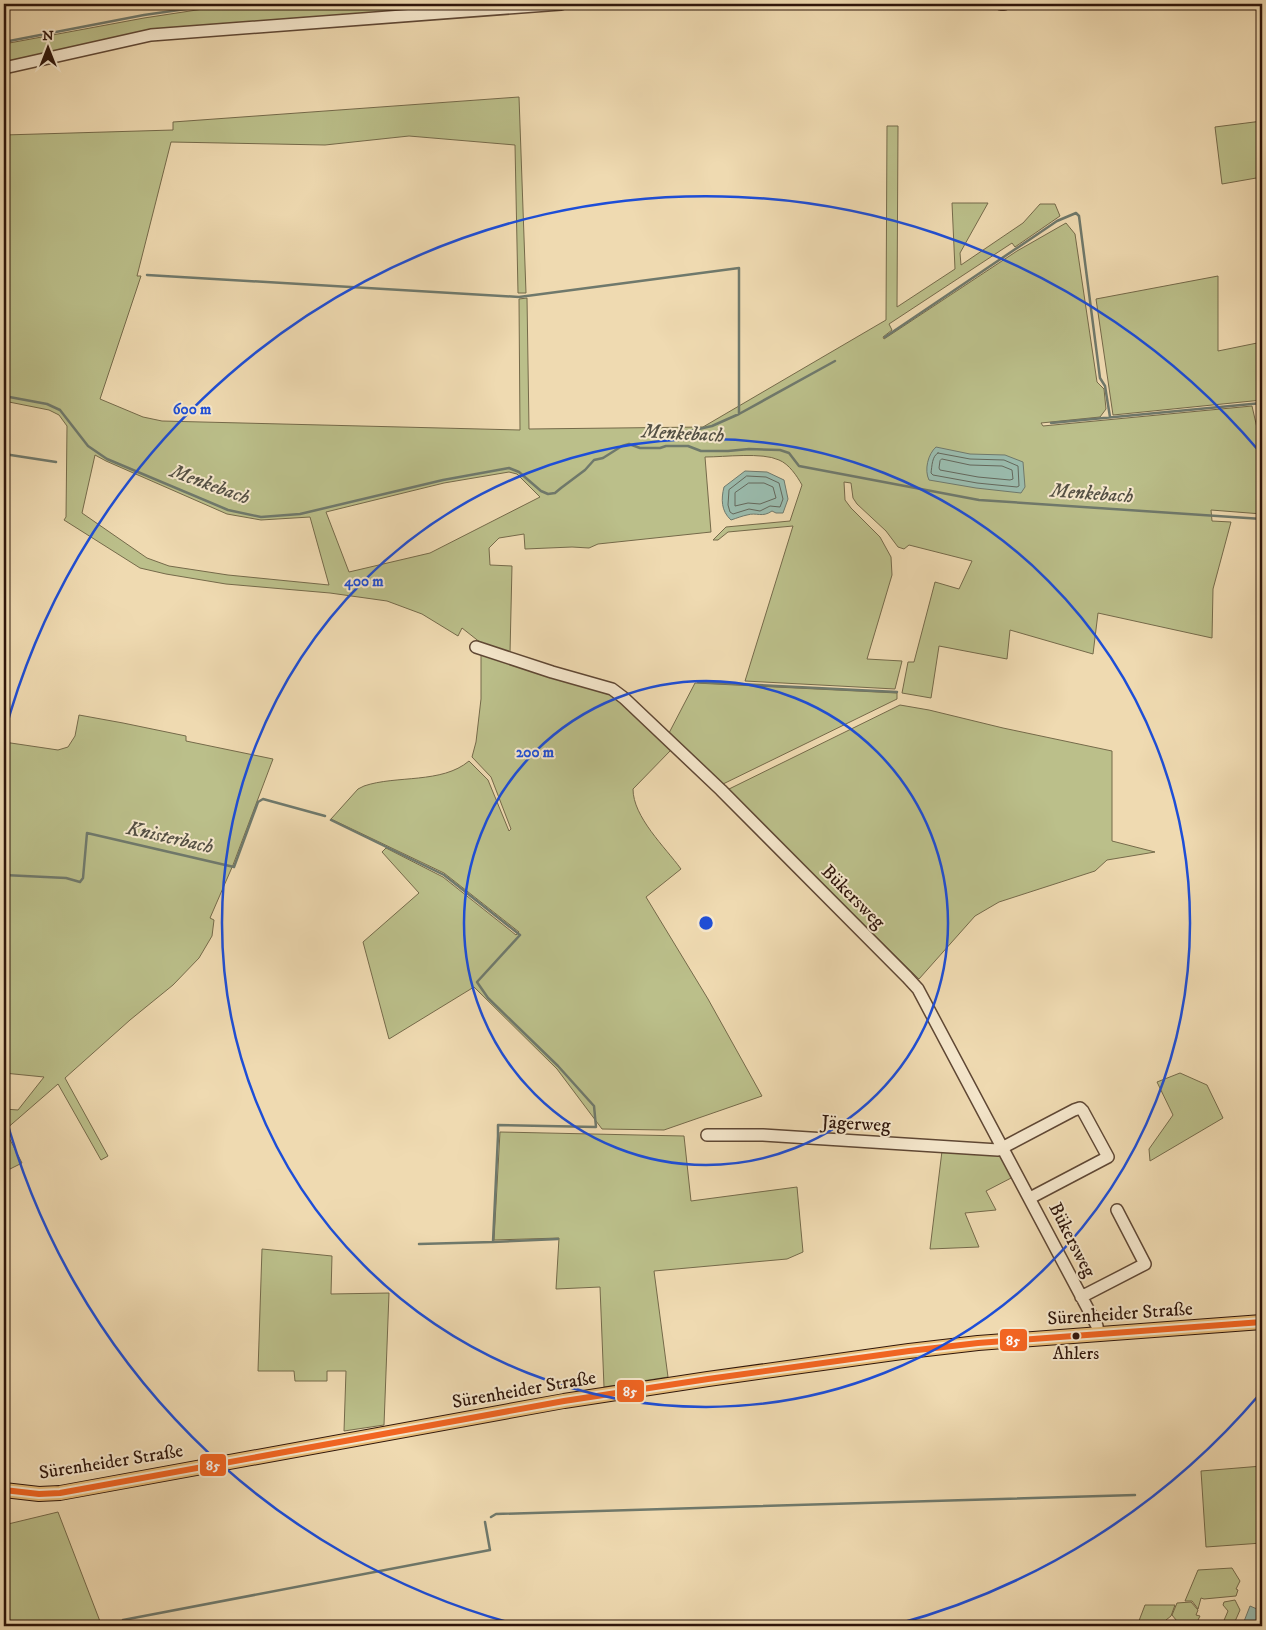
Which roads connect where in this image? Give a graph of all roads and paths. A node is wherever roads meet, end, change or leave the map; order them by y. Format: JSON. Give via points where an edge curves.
{"nodes":[{"id":1,"x":561,"y":4,"type":"edge"},
{"id":2,"x":4,"y":68,"type":"edge"},
{"id":3,"x":476,"y":647,"type":"dead end"},
{"id":4,"x":707,"y":1134,"type":"dead end"},
{"id":5,"x":1003,"y":1147,"type":"junction"},
{"id":6,"x":1030,"y":1198,"type":"junction"},
{"id":7,"x":1117,"y":1210,"type":"dead end"},
{"id":8,"x":1081,"y":1297,"type":"junction"},
{"id":9,"x":1262,"y":1322,"type":"edge"},
{"id":10,"x":1098,"y":1334,"type":"junction"},
{"id":11,"x":4,"y":1490,"type":"edge"}],
"edges":[{"from":1,"to":2,"type":"street","via":[[150,36]]},
{"from":3,"to":5,"type":"street","name":"Bükersweg","via":[[612,689],[634,705],[908,977],[918,989]]},
{"from":4,"to":5,"type":"street","name":"Jägerweg","via":[[998,1150]]},
{"from":5,"to":6,"type":"street","name":"Bükersweg"},
{"from":5,"to":6,"type":"street","via":[[1080,1108],[1108,1157]]},
{"from":6,"to":8,"type":"street","name":"Bükersweg"},
{"from":7,"to":8,"type":"street","name":"Bükersweg","via":[[1145,1264]]},
{"from":8,"to":10,"type":"street","name":"Bükersweg"},
{"from":9,"to":10,"type":"main road","name":"Sürenheider Straße"},
{"from":10,"to":11,"type":"main road","name":"Sürenheider Straße","via":[[909,1351],[583,1398],[60,1493]]}]}
